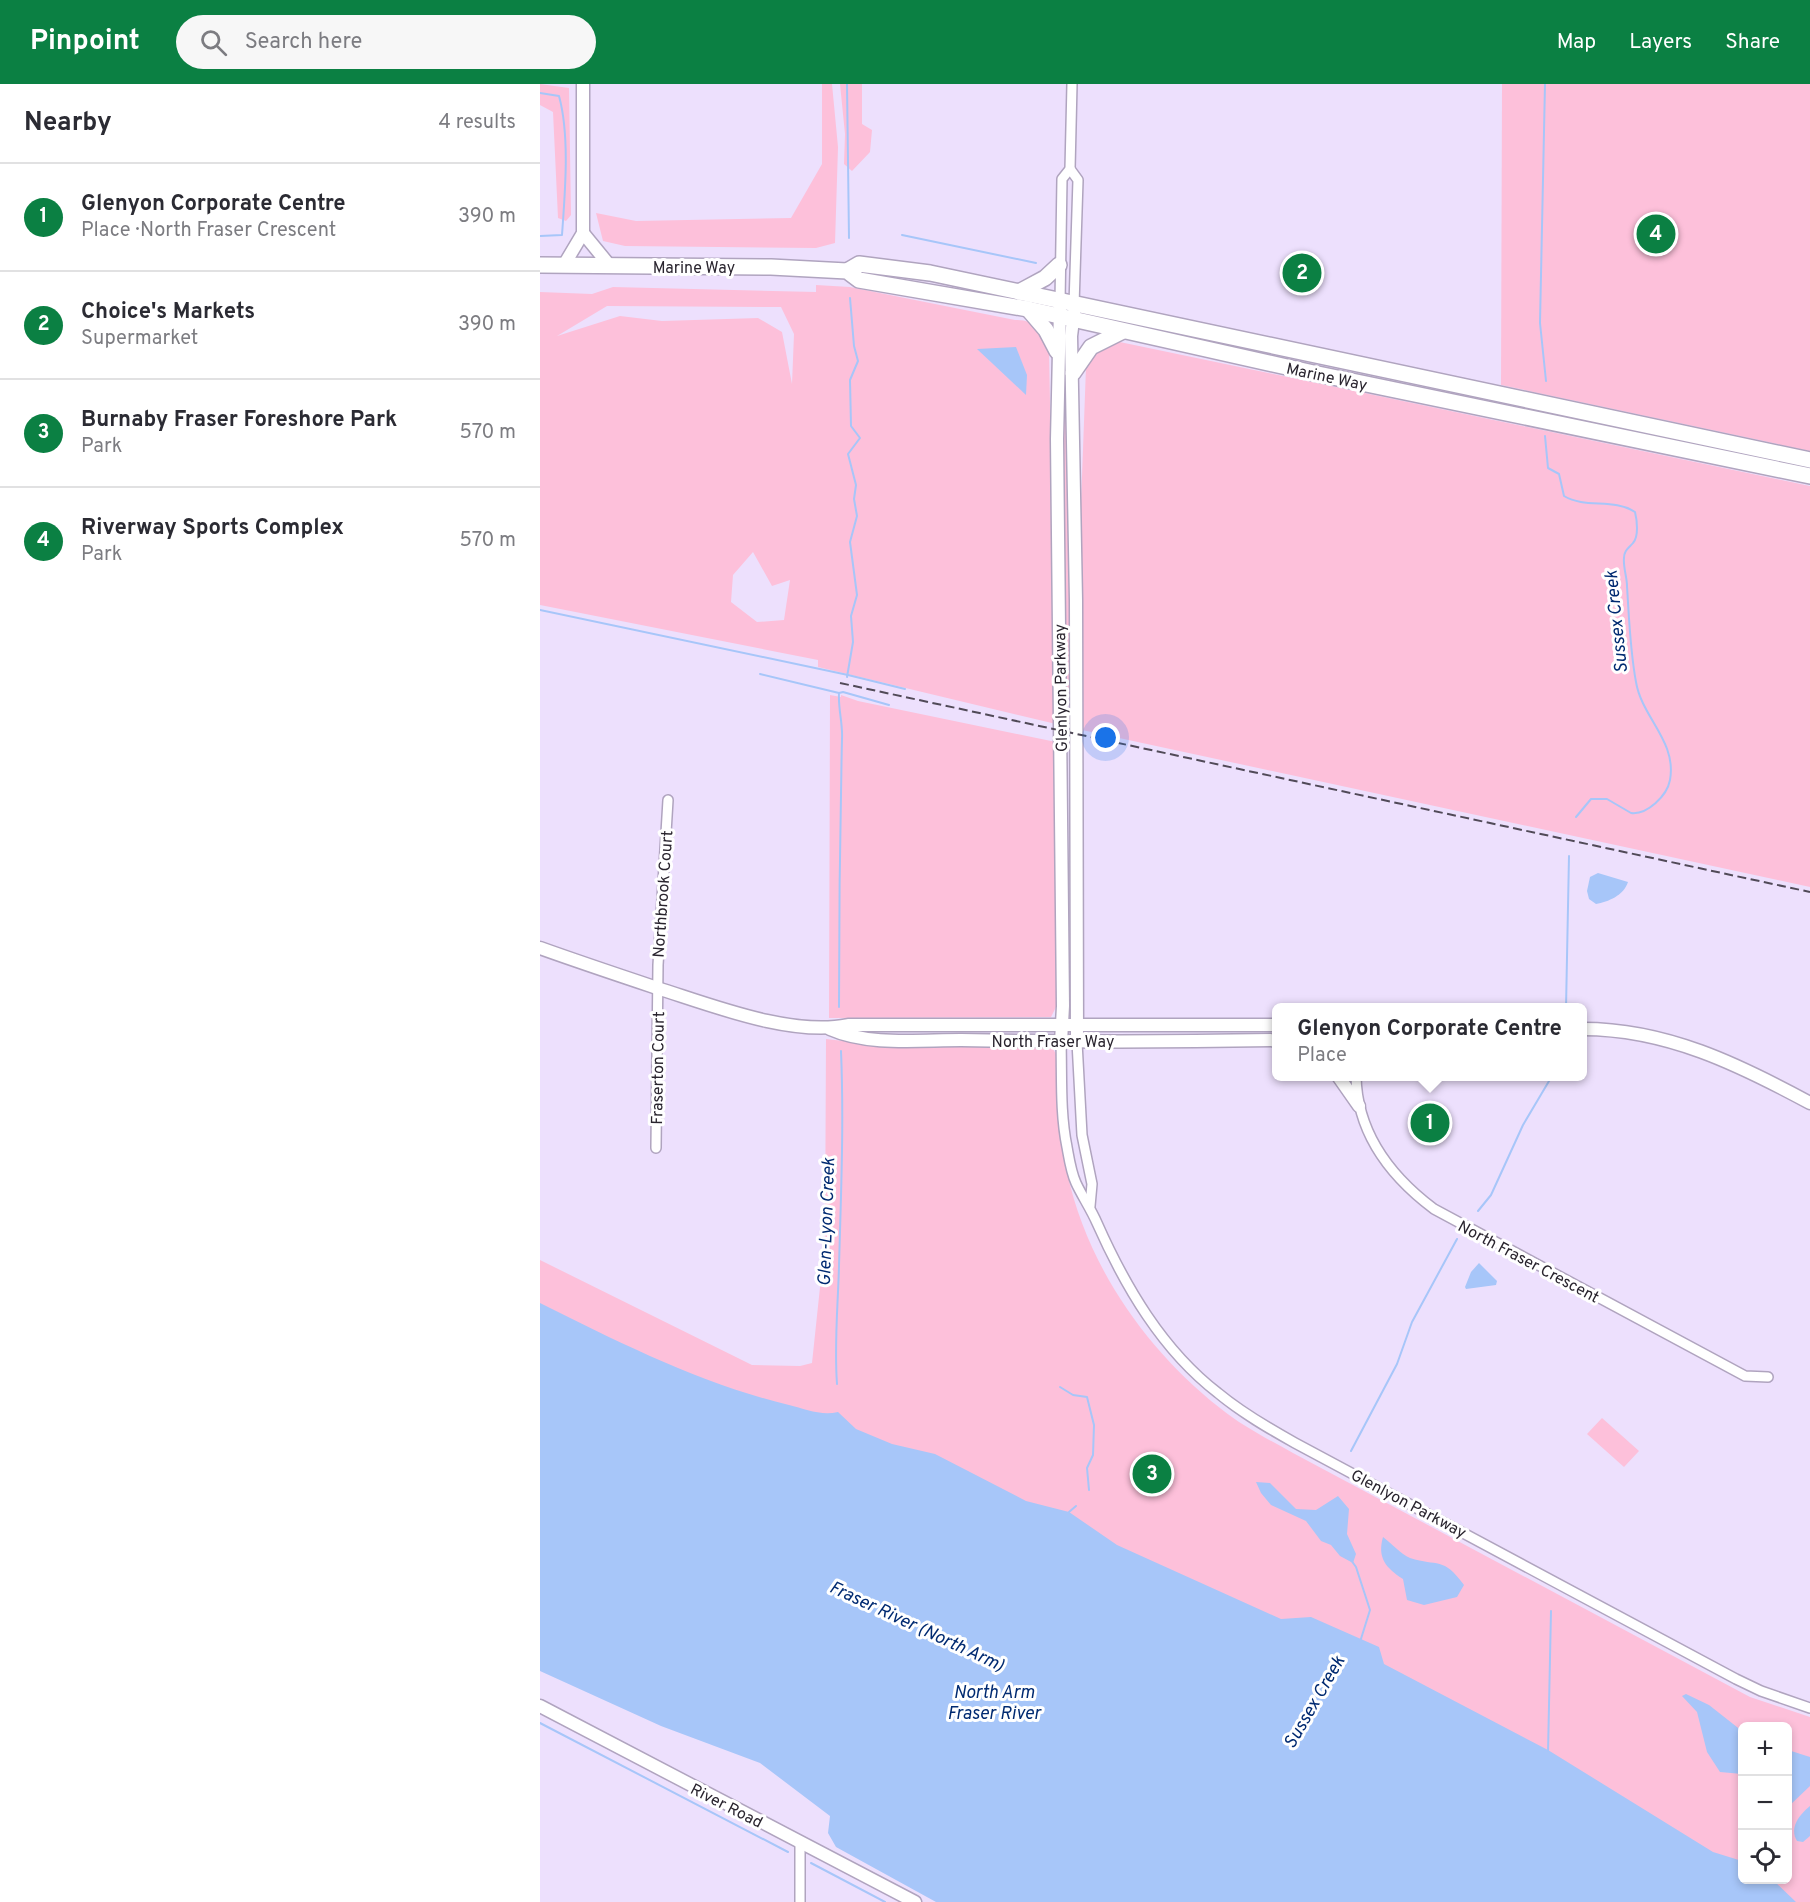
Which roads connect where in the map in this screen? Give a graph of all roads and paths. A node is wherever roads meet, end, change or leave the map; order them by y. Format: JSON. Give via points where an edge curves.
{"nodes":[{"id":1,"x":583,"y":84,"type":"edge"},
{"id":2,"x":1072,"y":84,"type":"edge"},
{"id":3,"x":1070,"y":169,"type":"junction"},
{"id":4,"x":583,"y":233,"type":"junction"},
{"id":5,"x":540,"y":265,"type":"edge"},
{"id":6,"x":564,"y":265,"type":"junction"},
{"id":7,"x":1059,"y":265,"type":"junction"},
{"id":8,"x":610,"y":266,"type":"junction"},
{"id":9,"x":847,"y":271,"type":"junction"},
{"id":10,"x":1019,"y":292,"type":"junction"},
{"id":11,"x":1028,"y":309,"type":"junction"},
{"id":12,"x":1067,"y":311,"type":"junction"},
{"id":13,"x":1123,"y":331,"type":"junction"},
{"id":14,"x":1057,"y":351,"type":"junction"},
{"id":15,"x":1073,"y":374,"type":"junction"},
{"id":16,"x":1810,"y":460,"type":"edge"},
{"id":17,"x":1810,"y":476,"type":"edge"},
{"id":18,"x":668,"y":800,"type":"dead end"},
{"id":19,"x":540,"y":948,"type":"edge"},
{"id":20,"x":658,"y":988,"type":"junction"},
{"id":21,"x":1063,"y":1024,"type":"junction"},
{"id":22,"x":1077,"y":1024,"type":"junction"},
{"id":23,"x":1272,"y":1025,"type":"edge"},
{"id":24,"x":830,"y":1029,"type":"junction"},
{"id":25,"x":1587,"y":1029,"type":"edge"},
{"id":26,"x":1272,"y":1041,"type":"edge"},
{"id":27,"x":1061,"y":1042,"type":"junction"},
{"id":28,"x":1077,"y":1042,"type":"junction"},
{"id":29,"x":1341,"y":1081,"type":"edge"},
{"id":30,"x":1356,"y":1081,"type":"edge"},
{"id":31,"x":1810,"y":1103,"type":"edge"},
{"id":32,"x":1359,"y":1106,"type":"junction"},
{"id":33,"x":656,"y":1148,"type":"dead end"},
{"id":34,"x":1089,"y":1206,"type":"junction"},
{"id":35,"x":1768,"y":1377,"type":"dead end"},
{"id":36,"x":540,"y":1706,"type":"edge"},
{"id":37,"x":1810,"y":1708,"type":"edge"},
{"id":38,"x":800,"y":1841,"type":"junction"},
{"id":39,"x":800,"y":1902,"type":"edge"},
{"id":40,"x":915,"y":1902,"type":"edge"}],
"edges":[{"from":1,"to":4,"type":"street"},
{"from":2,"to":3,"type":"street","name":"Glenlyon Parkway"},
{"from":3,"to":7,"type":"street","name":"Glenlyon Parkway","via":[[1062,179]]},
{"from":3,"to":12,"type":"street","name":"Glenlyon Parkway","via":[[1078,180]]},
{"from":4,"to":6,"type":"street"},
{"from":4,"to":8,"type":"street"},
{"from":5,"to":6,"type":"main road","name":"Marine Way"},
{"from":6,"to":8,"type":"main road","name":"Marine Way"},
{"from":7,"to":10,"type":"main road"},
{"from":7,"to":12,"type":"street","name":"Glenlyon Parkway"},
{"from":8,"to":9,"type":"main road","name":"Marine Way"},
{"from":9,"to":10,"type":"main road","name":"Marine Way","via":[[859,264],[902,269]]},
{"from":9,"to":11,"type":"main road","name":"Marine Way","via":[[859,280]]},
{"from":10,"to":12,"type":"main road","name":"Marine Way"},
{"from":11,"to":12,"type":"main road","name":"Marine Way"},
{"from":11,"to":14,"type":"main road"},
{"from":12,"to":13,"type":"main road","name":"Marine Way"},
{"from":12,"to":14,"type":"street","name":"Glenlyon Parkway"},
{"from":12,"to":15,"type":"street","name":"Glenlyon Parkway"},
{"from":12,"to":16,"type":"main road","name":"Marine Way"},
{"from":13,"to":15,"type":"main road","via":[[1091,347]]},
{"from":13,"to":17,"type":"main road","name":"Marine Way"},
{"from":14,"to":21,"type":"street","name":"Glenlyon Parkway"},
{"from":15,"to":22,"type":"street","name":"Glenlyon Parkway"},
{"from":18,"to":20,"type":"street","name":"Northbrook Court"},
{"from":19,"to":20,"type":"street","name":"North Fraser Way"},
{"from":20,"to":24,"type":"street","name":"North Fraser Way","via":[[755,1017]]},
{"from":20,"to":33,"type":"street","name":"Fraserton Court"},
{"from":21,"to":22,"type":"street","name":"North Fraser Way"},
{"from":21,"to":24,"type":"street","name":"North Fraser Way","via":[[848,1025]]},
{"from":21,"to":27,"type":"street","name":"Glenlyon Parkway"},
{"from":22,"to":23,"type":"street","name":"North Fraser Way"},
{"from":22,"to":28,"type":"street","name":"Glenlyon Parkway"},
{"from":24,"to":27,"type":"street","name":"North Fraser Way","via":[[861,1038]]},
{"from":25,"to":31,"type":"street","via":[[1644,1035],[1705,1052]]},
{"from":26,"to":28,"type":"street","name":"North Fraser Way"},
{"from":27,"to":28,"type":"street","name":"North Fraser Way"},
{"from":27,"to":34,"type":"street","name":"Glenlyon Parkway","via":[[1066,1144],[1076,1182]]},
{"from":28,"to":34,"type":"street","name":"Glenlyon Parkway","via":[[1082,1135],[1092,1184]]},
{"from":29,"to":32,"type":"street"},
{"from":30,"to":32,"type":"street","name":"North Fraser Crescent"},
{"from":32,"to":35,"type":"street","name":"North Fraser Crescent","via":[[1384,1160],[1411,1192],[1434,1209],[1745,1376]]},
{"from":34,"to":37,"type":"street","name":"Glenlyon Parkway","via":[[1119,1271],[1145,1312],[1186,1364],[1245,1414],[1736,1679]]},
{"from":36,"to":38,"type":"street","name":"River Road"},
{"from":38,"to":39,"type":"street"},
{"from":38,"to":40,"type":"street","name":"River Road"}]}
